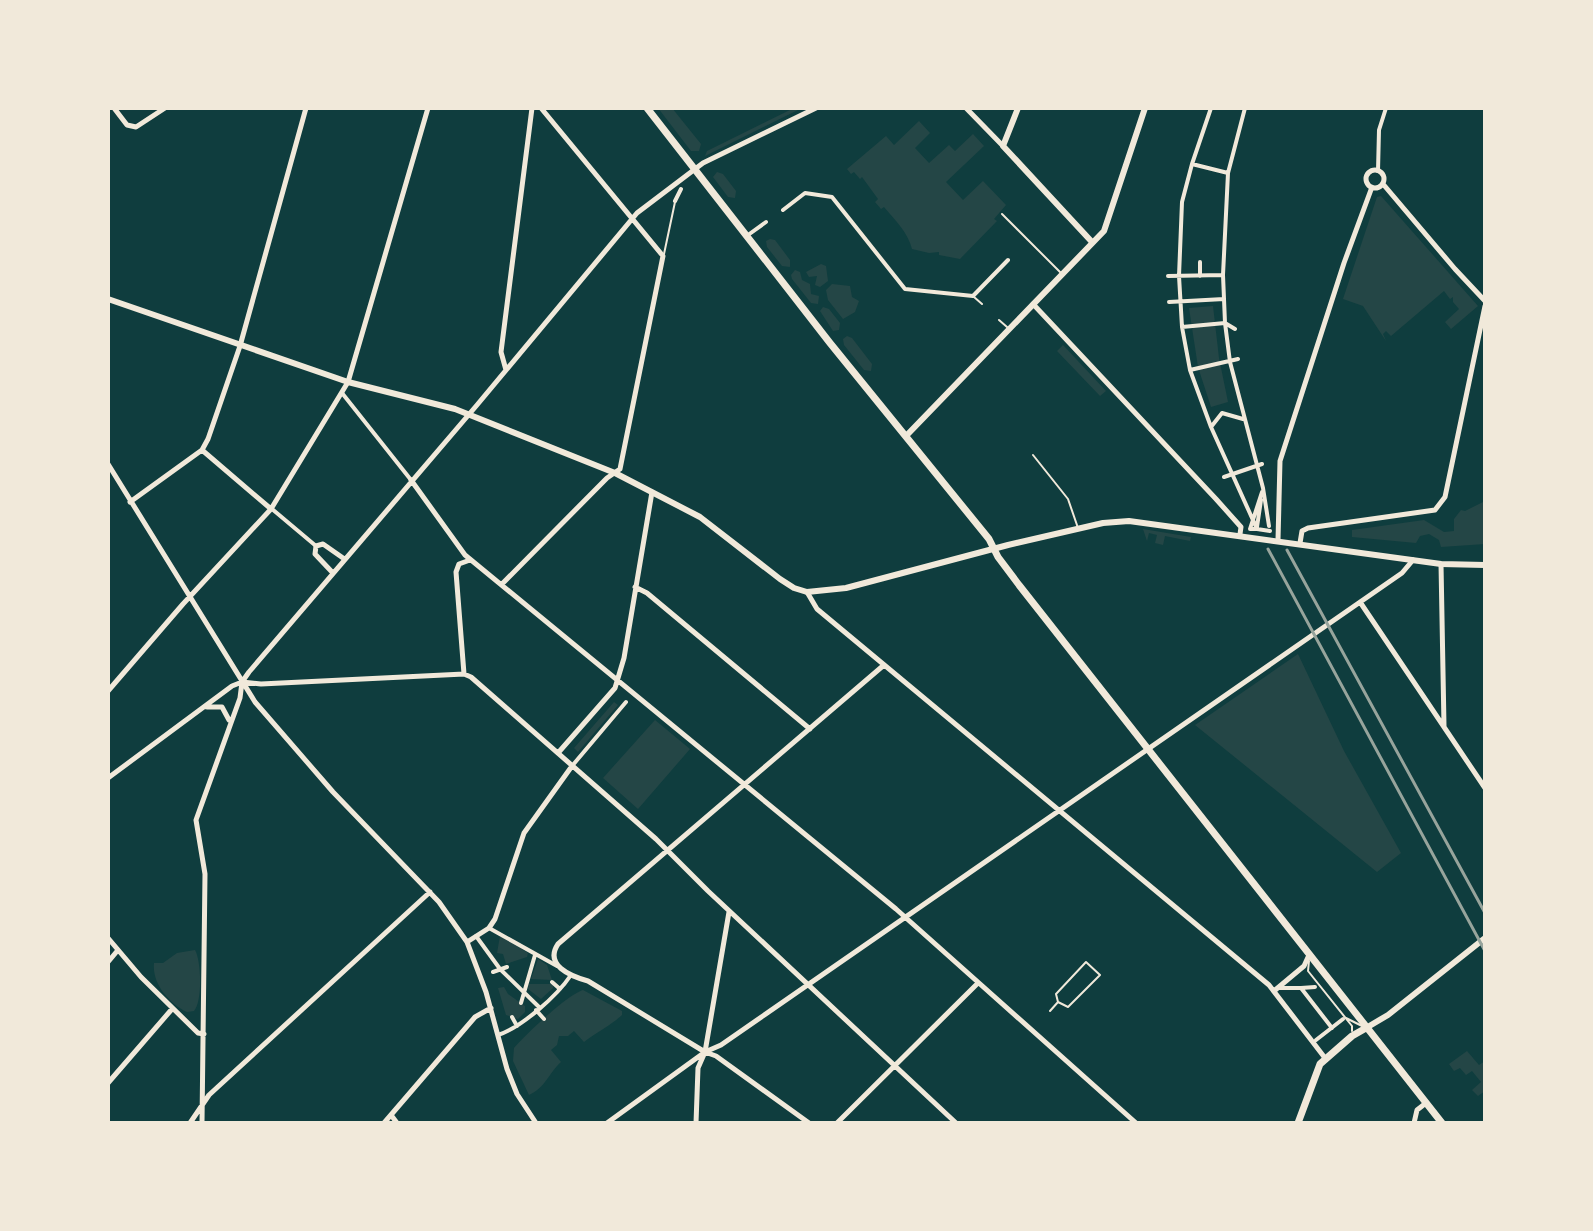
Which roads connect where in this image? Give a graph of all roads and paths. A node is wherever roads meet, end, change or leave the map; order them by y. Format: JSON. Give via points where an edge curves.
{"nodes":[{"id":1,"x":114,"y":108,"type":"edge"},
{"id":2,"x":165,"y":108,"type":"edge"},
{"id":3,"x":306,"y":108,"type":"edge"},
{"id":4,"x":428,"y":108,"type":"edge"},
{"id":5,"x":532,"y":108,"type":"edge"},
{"id":6,"x":541,"y":108,"type":"edge"},
{"id":7,"x":647,"y":108,"type":"edge"},
{"id":8,"x":816,"y":108,"type":"edge"},
{"id":9,"x":966,"y":108,"type":"edge"},
{"id":10,"x":1018,"y":108,"type":"edge"},
{"id":11,"x":1145,"y":108,"type":"edge"},
{"id":12,"x":1211,"y":108,"type":"edge"},
{"id":13,"x":1245,"y":108,"type":"edge"},
{"id":14,"x":1386,"y":108,"type":"edge"},
{"id":15,"x":1003,"y":146,"type":"junction"},
{"id":16,"x":1192,"y":164,"type":"junction"},
{"id":17,"x":695,"y":169,"type":"junction"},
{"id":18,"x":1213,"y":169,"type":"junction"},
{"id":19,"x":1378,"y":171,"type":"junction"},
{"id":20,"x":1228,"y":173,"type":"junction"},
{"id":21,"x":1212,"y":178,"type":"dead end"},
{"id":22,"x":1383,"y":184,"type":"junction"},
{"id":23,"x":1372,"y":187,"type":"junction"},
{"id":24,"x":681,"y":189,"type":"dead end"},
{"id":25,"x":675,"y":201,"type":"joint"},
{"id":26,"x":783,"y":210,"type":"dead end"},
{"id":27,"x":1002,"y":214,"type":"dead end"},
{"id":28,"x":633,"y":220,"type":"junction"},
{"id":29,"x":766,"y":222,"type":"dead end"},
{"id":30,"x":746,"y":236,"type":"junction"},
{"id":31,"x":1092,"y":242,"type":"junction"},
{"id":32,"x":663,"y":256,"type":"junction"},
{"id":33,"x":1008,"y":260,"type":"dead end"},
{"id":34,"x":1200,"y":262,"type":"dead end"},
{"id":35,"x":1062,"y":274,"type":"junction"},
{"id":36,"x":1223,"y":275,"type":"junction"},
{"id":37,"x":1168,"y":276,"type":"dead end"},
{"id":38,"x":1179,"y":276,"type":"junction"},
{"id":39,"x":1200,"y":276,"type":"junction"},
{"id":40,"x":973,"y":296,"type":"junction"},
{"id":41,"x":108,"y":299,"type":"edge"},
{"id":42,"x":1224,"y":299,"type":"junction"},
{"id":43,"x":1180,"y":301,"type":"junction"},
{"id":44,"x":1169,"y":302,"type":"dead end"},
{"id":45,"x":1485,"y":303,"type":"edge"},
{"id":46,"x":982,"y":304,"type":"dead end"},
{"id":47,"x":1033,"y":304,"type":"junction"},
{"id":48,"x":999,"y":320,"type":"dead end"},
{"id":49,"x":1225,"y":323,"type":"junction"},
{"id":50,"x":1182,"y":327,"type":"junction"},
{"id":51,"x":1010,"y":329,"type":"junction"},
{"id":52,"x":1235,"y":329,"type":"dead end"},
{"id":53,"x":240,"y":346,"type":"junction"},
{"id":54,"x":1187,"y":356,"type":"junction"},
{"id":55,"x":1178,"y":359,"type":"dead end"},
{"id":56,"x":1238,"y":359,"type":"dead end"},
{"id":57,"x":1230,"y":362,"type":"junction"},
{"id":58,"x":506,"y":370,"type":"junction"},
{"id":59,"x":1190,"y":370,"type":"junction"},
{"id":60,"x":348,"y":382,"type":"junction"},
{"id":61,"x":342,"y":393,"type":"junction"},
{"id":62,"x":468,"y":415,"type":"junction"},
{"id":63,"x":1243,"y":419,"type":"junction"},
{"id":64,"x":1211,"y":427,"type":"junction"},
{"id":65,"x":906,"y":436,"type":"junction"},
{"id":66,"x":202,"y":450,"type":"junction"},
{"id":67,"x":1033,"y":455,"type":"dead end"},
{"id":68,"x":108,"y":464,"type":"edge"},
{"id":69,"x":1259,"y":464,"type":"junction"},
{"id":70,"x":615,"y":473,"type":"junction"},
{"id":71,"x":1227,"y":476,"type":"junction"},
{"id":72,"x":411,"y":480,"type":"junction"},
{"id":73,"x":1263,"y":488,"type":"junction"},
{"id":74,"x":652,"y":491,"type":"junction"},
{"id":75,"x":130,"y":502,"type":"junction"},
{"id":76,"x":271,"y":509,"type":"junction"},
{"id":77,"x":1252,"y":521,"type":"junction"},
{"id":78,"x":1078,"y":529,"type":"junction"},
{"id":79,"x":1257,"y":529,"type":"junction"},
{"id":80,"x":1240,"y":534,"type":"junction"},
{"id":81,"x":1278,"y":540,"type":"junction"},
{"id":82,"x":1300,"y":543,"type":"junction"},
{"id":83,"x":316,"y":546,"type":"junction"},
{"id":84,"x":994,"y":549,"type":"junction"},
{"id":85,"x":343,"y":558,"type":"junction"},
{"id":86,"x":1414,"y":559,"type":"junction"},
{"id":87,"x":474,"y":562,"type":"junction"},
{"id":88,"x":1441,"y":564,"type":"junction"},
{"id":89,"x":1485,"y":565,"type":"edge"},
{"id":90,"x":332,"y":572,"type":"junction"},
{"id":91,"x":502,"y":584,"type":"junction"},
{"id":92,"x":635,"y":587,"type":"junction"},
{"id":93,"x":807,"y":592,"type":"junction"},
{"id":94,"x":190,"y":597,"type":"junction"},
{"id":95,"x":1360,"y":602,"type":"junction"},
{"id":96,"x":884,"y":665,"type":"junction"},
{"id":97,"x":464,"y":674,"type":"junction"},
{"id":98,"x":617,"y":680,"type":"junction"},
{"id":99,"x":242,"y":682,"type":"junction"},
{"id":100,"x":108,"y":691,"type":"edge"},
{"id":101,"x":626,"y":702,"type":"dead end"},
{"id":102,"x":204,"y":708,"type":"junction"},
{"id":103,"x":229,"y":725,"type":"junction"},
{"id":104,"x":1444,"y":726,"type":"junction"},
{"id":105,"x":810,"y":729,"type":"junction"},
{"id":106,"x":1148,"y":749,"type":"junction"},
{"id":107,"x":558,"y":753,"type":"junction"},
{"id":108,"x":572,"y":766,"type":"junction"},
{"id":109,"x":108,"y":778,"type":"edge"},
{"id":110,"x":745,"y":785,"type":"junction"},
{"id":111,"x":1485,"y":788,"type":"edge"},
{"id":112,"x":1060,"y":810,"type":"junction"},
{"id":113,"x":667,"y":851,"type":"junction"},
{"id":114,"x":430,"y":892,"type":"junction"},
{"id":115,"x":729,"y":911,"type":"junction"},
{"id":116,"x":905,"y":917,"type":"junction"},
{"id":117,"x":489,"y":928,"type":"junction"},
{"id":118,"x":476,"y":936,"type":"junction"},
{"id":119,"x":108,"y":938,"type":"edge"},
{"id":120,"x":1485,"y":938,"type":"edge"},
{"id":121,"x":467,"y":942,"type":"junction"},
{"id":122,"x":118,"y":950,"type":"junction"},
{"id":123,"x":535,"y":955,"type":"junction"},
{"id":124,"x":1309,"y":955,"type":"junction"},
{"id":125,"x":527,"y":959,"type":"dead end"},
{"id":126,"x":108,"y":962,"type":"edge"},
{"id":127,"x":557,"y":966,"type":"junction"},
{"id":128,"x":507,"y":967,"type":"dead end"},
{"id":129,"x":500,"y":969,"type":"junction"},
{"id":130,"x":493,"y":972,"type":"dead end"},
{"id":131,"x":571,"y":975,"type":"junction"},
{"id":132,"x":552,"y":982,"type":"dead end"},
{"id":133,"x":978,"y":983,"type":"junction"},
{"id":134,"x":808,"y":984,"type":"junction"},
{"id":135,"x":1315,"y":987,"type":"dead end"},
{"id":136,"x":1301,"y":988,"type":"junction"},
{"id":137,"x":560,"y":989,"type":"junction"},
{"id":138,"x":1277,"y":989,"type":"junction"},
{"id":139,"x":524,"y":993,"type":"junction"},
{"id":140,"x":1058,"y":1002,"type":"junction"},
{"id":141,"x":521,"y":1003,"type":"dead end"},
{"id":142,"x":491,"y":1008,"type":"junction"},
{"id":143,"x":538,"y":1008,"type":"junction"},
{"id":144,"x":172,"y":1009,"type":"junction"},
{"id":145,"x":1050,"y":1011,"type":"dead end"},
{"id":146,"x":512,"y":1017,"type":"dead end"},
{"id":147,"x":544,"y":1019,"type":"dead end"},
{"id":148,"x":1342,"y":1020,"type":"junction"},
{"id":149,"x":517,"y":1026,"type":"junction"},
{"id":150,"x":1332,"y":1028,"type":"junction"},
{"id":151,"x":1366,"y":1028,"type":"junction"},
{"id":152,"x":204,"y":1034,"type":"junction"},
{"id":153,"x":498,"y":1035,"type":"junction"},
{"id":154,"x":1352,"y":1036,"type":"junction"},
{"id":155,"x":1316,"y":1040,"type":"dead end"},
{"id":156,"x":705,"y":1052,"type":"junction"},
{"id":157,"x":1325,"y":1058,"type":"junction"},
{"id":158,"x":895,"y":1066,"type":"junction"},
{"id":159,"x":108,"y":1083,"type":"edge"},
{"id":160,"x":1426,"y":1103,"type":"junction"},
{"id":161,"x":202,"y":1105,"type":"junction"},
{"id":162,"x":391,"y":1115,"type":"junction"},
{"id":163,"x":190,"y":1123,"type":"edge"},
{"id":164,"x":202,"y":1123,"type":"edge"},
{"id":165,"x":384,"y":1123,"type":"edge"},
{"id":166,"x":397,"y":1123,"type":"edge"},
{"id":167,"x":536,"y":1123,"type":"edge"},
{"id":168,"x":607,"y":1123,"type":"edge"},
{"id":169,"x":696,"y":1123,"type":"edge"},
{"id":170,"x":809,"y":1123,"type":"edge"},
{"id":171,"x":837,"y":1123,"type":"edge"},
{"id":172,"x":956,"y":1123,"type":"edge"},
{"id":173,"x":1136,"y":1123,"type":"edge"},
{"id":174,"x":1298,"y":1123,"type":"edge"},
{"id":175,"x":1414,"y":1123,"type":"edge"},
{"id":176,"x":1442,"y":1123,"type":"edge"}],
"edges":[{"from":1,"to":2,"type":"street","via":[[127,125],[136,127]]},
{"from":3,"to":53,"type":"street"},
{"from":4,"to":60,"type":"street"},
{"from":5,"to":58,"type":"street","via":[[501,352]]},
{"from":6,"to":28,"type":"street"},
{"from":7,"to":17,"type":"main road"},
{"from":8,"to":17,"type":"street"},
{"from":9,"to":15,"type":"street"},
{"from":10,"to":15,"type":"street"},
{"from":11,"to":31,"type":"street","via":[[1107,225]]},
{"from":12,"to":16,"type":"street"},
{"from":13,"to":20,"type":"street"},
{"from":14,"to":19,"type":"street","via":[[1379,130]]},
{"from":15,"to":31,"type":"street"},
{"from":16,"to":18,"type":"street"},
{"from":16,"to":38,"type":"street","via":[[1182,202]]},
{"from":17,"to":28,"type":"street"},
{"from":17,"to":30,"type":"main road"},
{"from":18,"to":20,"type":"street"},
{"from":18,"to":21,"type":"street"},
{"from":19,"to":22,"type":"street"},
{"from":19,"to":23,"type":"street","via":[[1368,175]]},
{"from":20,"to":36,"type":"street"},
{"from":22,"to":23,"type":"street"},
{"from":22,"to":45,"type":"street"},
{"from":23,"to":81,"type":"street","via":[[1280,461]]},
{"from":24,"to":25,"type":"street"},
{"from":25,"to":32,"type":"lane"},
{"from":26,"to":40,"type":"street","via":[[805,193],[832,197],[905,289]]},
{"from":27,"to":35,"type":"lane"},
{"from":28,"to":32,"type":"street"},
{"from":28,"to":58,"type":"street"},
{"from":29,"to":30,"type":"street"},
{"from":30,"to":65,"type":"main road"},
{"from":31,"to":35,"type":"street"},
{"from":32,"to":70,"type":"street","via":[[622,462]]},
{"from":33,"to":40,"type":"street"},
{"from":34,"to":39,"type":"street"},
{"from":35,"to":47,"type":"street"},
{"from":36,"to":39,"type":"street"},
{"from":36,"to":42,"type":"street"},
{"from":37,"to":38,"type":"street"},
{"from":38,"to":39,"type":"street"},
{"from":38,"to":43,"type":"street"},
{"from":40,"to":46,"type":"lane"},
{"from":41,"to":53,"type":"street"},
{"from":42,"to":43,"type":"street"},
{"from":42,"to":49,"type":"street"},
{"from":43,"to":44,"type":"street"},
{"from":43,"to":50,"type":"street"},
{"from":45,"to":82,"type":"street","via":[[1445,497],[1435,510],[1308,528]]},
{"from":47,"to":51,"type":"street"},
{"from":47,"to":80,"type":"street","via":[[1208,490],[1241,527]]},
{"from":48,"to":51,"type":"lane"},
{"from":49,"to":50,"type":"street"},
{"from":49,"to":52,"type":"street"},
{"from":49,"to":57,"type":"street"},
{"from":50,"to":54,"type":"street"},
{"from":51,"to":65,"type":"street"},
{"from":53,"to":60,"type":"street"},
{"from":53,"to":66,"type":"street"},
{"from":54,"to":55,"type":"street"},
{"from":54,"to":59,"type":"street"},
{"from":56,"to":57,"type":"street"},
{"from":57,"to":59,"type":"street"},
{"from":57,"to":63,"type":"street"},
{"from":58,"to":62,"type":"street"},
{"from":59,"to":64,"type":"street"},
{"from":60,"to":61,"type":"street"},
{"from":60,"to":62,"type":"street"},
{"from":61,"to":72,"type":"street"},
{"from":61,"to":76,"type":"street"},
{"from":62,"to":70,"type":"street"},
{"from":62,"to":72,"type":"street"},
{"from":63,"to":64,"type":"street","via":[[1222,413]]},
{"from":63,"to":69,"type":"street"},
{"from":64,"to":71,"type":"street"},
{"from":65,"to":84,"type":"main road"},
{"from":66,"to":75,"type":"street"},
{"from":66,"to":76,"type":"street"},
{"from":67,"to":78,"type":"lane","via":[[1068,499]]},
{"from":68,"to":75,"type":"street"},
{"from":69,"to":71,"type":"street"},
{"from":69,"to":73,"type":"street"},
{"from":70,"to":74,"type":"street"},
{"from":70,"to":91,"type":"street"},
{"from":71,"to":77,"type":"street"},
{"from":72,"to":85,"type":"street"},
{"from":72,"to":87,"type":"street"},
{"from":73,"to":77,"type":"street"},
{"from":73,"to":79,"type":"street"},
{"from":73,"to":79,"type":"street","via":[[1269,528]]},
{"from":74,"to":92,"type":"street"},
{"from":74,"to":93,"type":"street","via":[[700,517],[780,579]]},
{"from":75,"to":94,"type":"street"},
{"from":76,"to":83,"type":"street"},
{"from":76,"to":94,"type":"street"},
{"from":77,"to":79,"type":"street","via":[[1250,529]]},
{"from":78,"to":80,"type":"street","via":[[1129,521]]},
{"from":78,"to":84,"type":"street"},
{"from":80,"to":81,"type":"street"},
{"from":81,"to":82,"type":"street"},
{"from":82,"to":86,"type":"street"},
{"from":83,"to":85,"type":"street","via":[[323,544]]},
{"from":83,"to":90,"type":"street","via":[[315,554]]},
{"from":84,"to":93,"type":"street","via":[[846,588]]},
{"from":84,"to":106,"type":"main road"},
{"from":85,"to":90,"type":"street"},
{"from":86,"to":88,"type":"street"},
{"from":86,"to":95,"type":"street"},
{"from":87,"to":91,"type":"street"},
{"from":87,"to":97,"type":"street","via":[[464,561],[456,572]]},
{"from":88,"to":89,"type":"street"},
{"from":88,"to":104,"type":"street"},
{"from":90,"to":99,"type":"street"},
{"from":91,"to":98,"type":"street"},
{"from":92,"to":98,"type":"street"},
{"from":92,"to":105,"type":"street"},
{"from":93,"to":96,"type":"street","via":[[817,609]]},
{"from":94,"to":99,"type":"street"},
{"from":94,"to":100,"type":"street"},
{"from":95,"to":104,"type":"street"},
{"from":95,"to":106,"type":"street"},
{"from":96,"to":105,"type":"street"},
{"from":96,"to":112,"type":"street"},
{"from":97,"to":99,"type":"street"},
{"from":97,"to":107,"type":"street"},
{"from":98,"to":107,"type":"street"},
{"from":98,"to":110,"type":"street"},
{"from":99,"to":102,"type":"street"},
{"from":99,"to":103,"type":"street"},
{"from":99,"to":114,"type":"street","via":[[308,765]]},
{"from":101,"to":108,"type":"street"},
{"from":102,"to":103,"type":"street","via":[[222,707]]},
{"from":102,"to":109,"type":"street"},
{"from":103,"to":152,"type":"street","via":[[196,820],[205,874]]},
{"from":104,"to":111,"type":"street"},
{"from":105,"to":110,"type":"street"},
{"from":106,"to":112,"type":"street"},
{"from":106,"to":124,"type":"main road"},
{"from":107,"to":108,"type":"street"},
{"from":108,"to":113,"type":"street"},
{"from":108,"to":117,"type":"street","via":[[524,833]]},
{"from":110,"to":113,"type":"street"},
{"from":110,"to":116,"type":"street"},
{"from":112,"to":116,"type":"street"},
{"from":112,"to":138,"type":"street"},
{"from":113,"to":115,"type":"street"},
{"from":113,"to":127,"type":"street","via":[[558,944],[553,951]]},
{"from":114,"to":121,"type":"street"},
{"from":114,"to":161,"type":"street"},
{"from":115,"to":134,"type":"street"},
{"from":115,"to":156,"type":"street"},
{"from":116,"to":133,"type":"street"},
{"from":116,"to":134,"type":"street"},
{"from":117,"to":118,"type":"street"},
{"from":117,"to":123,"type":"street"},
{"from":118,"to":121,"type":"street"},
{"from":118,"to":129,"type":"street"},
{"from":119,"to":122,"type":"street"},
{"from":120,"to":151,"type":"street"},
{"from":121,"to":142,"type":"street"},
{"from":122,"to":126,"type":"street"},
{"from":122,"to":144,"type":"street"},
{"from":123,"to":125,"type":"street"},
{"from":123,"to":127,"type":"street"},
{"from":123,"to":139,"type":"street"},
{"from":124,"to":138,"type":"street"},
{"from":124,"to":148,"type":"lane","via":[[1308,971]]},
{"from":124,"to":151,"type":"main road"},
{"from":127,"to":131,"type":"street"},
{"from":128,"to":129,"type":"street"},
{"from":129,"to":130,"type":"street"},
{"from":129,"to":139,"type":"street"},
{"from":131,"to":137,"type":"street"},
{"from":131,"to":156,"type":"street"},
{"from":132,"to":137,"type":"street"},
{"from":133,"to":158,"type":"street"},
{"from":133,"to":173,"type":"street","via":[[1035,1028]]},
{"from":134,"to":156,"type":"street"},
{"from":134,"to":158,"type":"street"},
{"from":135,"to":136,"type":"street"},
{"from":136,"to":138,"type":"street"},
{"from":136,"to":150,"type":"street"},
{"from":137,"to":143,"type":"street"},
{"from":138,"to":157,"type":"street"},
{"from":139,"to":141,"type":"street"},
{"from":139,"to":143,"type":"street"},
{"from":140,"to":140,"type":"lane","via":[[1068,1007],[1100,975],[1086,962],[1056,994]]},
{"from":140,"to":145,"type":"lane"},
{"from":142,"to":153,"type":"street"},
{"from":142,"to":162,"type":"street","via":[[475,1017]]},
{"from":143,"to":147,"type":"street"},
{"from":143,"to":149,"type":"street"},
{"from":144,"to":152,"type":"street"},
{"from":144,"to":159,"type":"street"},
{"from":146,"to":149,"type":"street"},
{"from":148,"to":150,"type":"street"},
{"from":148,"to":151,"type":"lane"},
{"from":148,"to":154,"type":"lane","via":[[1352,1026]]},
{"from":149,"to":153,"type":"street"},
{"from":150,"to":155,"type":"street"},
{"from":151,"to":154,"type":"main road"},
{"from":151,"to":160,"type":"main road"},
{"from":152,"to":161,"type":"street"},
{"from":153,"to":167,"type":"street","via":[[517,1094]]},
{"from":154,"to":157,"type":"main road"},
{"from":156,"to":168,"type":"street"},
{"from":156,"to":169,"type":"street","via":[[698,1068]]},
{"from":156,"to":170,"type":"street"},
{"from":157,"to":174,"type":"main road"},
{"from":158,"to":171,"type":"street"},
{"from":158,"to":172,"type":"street"},
{"from":160,"to":175,"type":"street","via":[[1417,1110]]},
{"from":160,"to":176,"type":"main road"},
{"from":161,"to":163,"type":"street"},
{"from":161,"to":164,"type":"street"},
{"from":162,"to":165,"type":"street"},
{"from":162,"to":166,"type":"street"}]}
